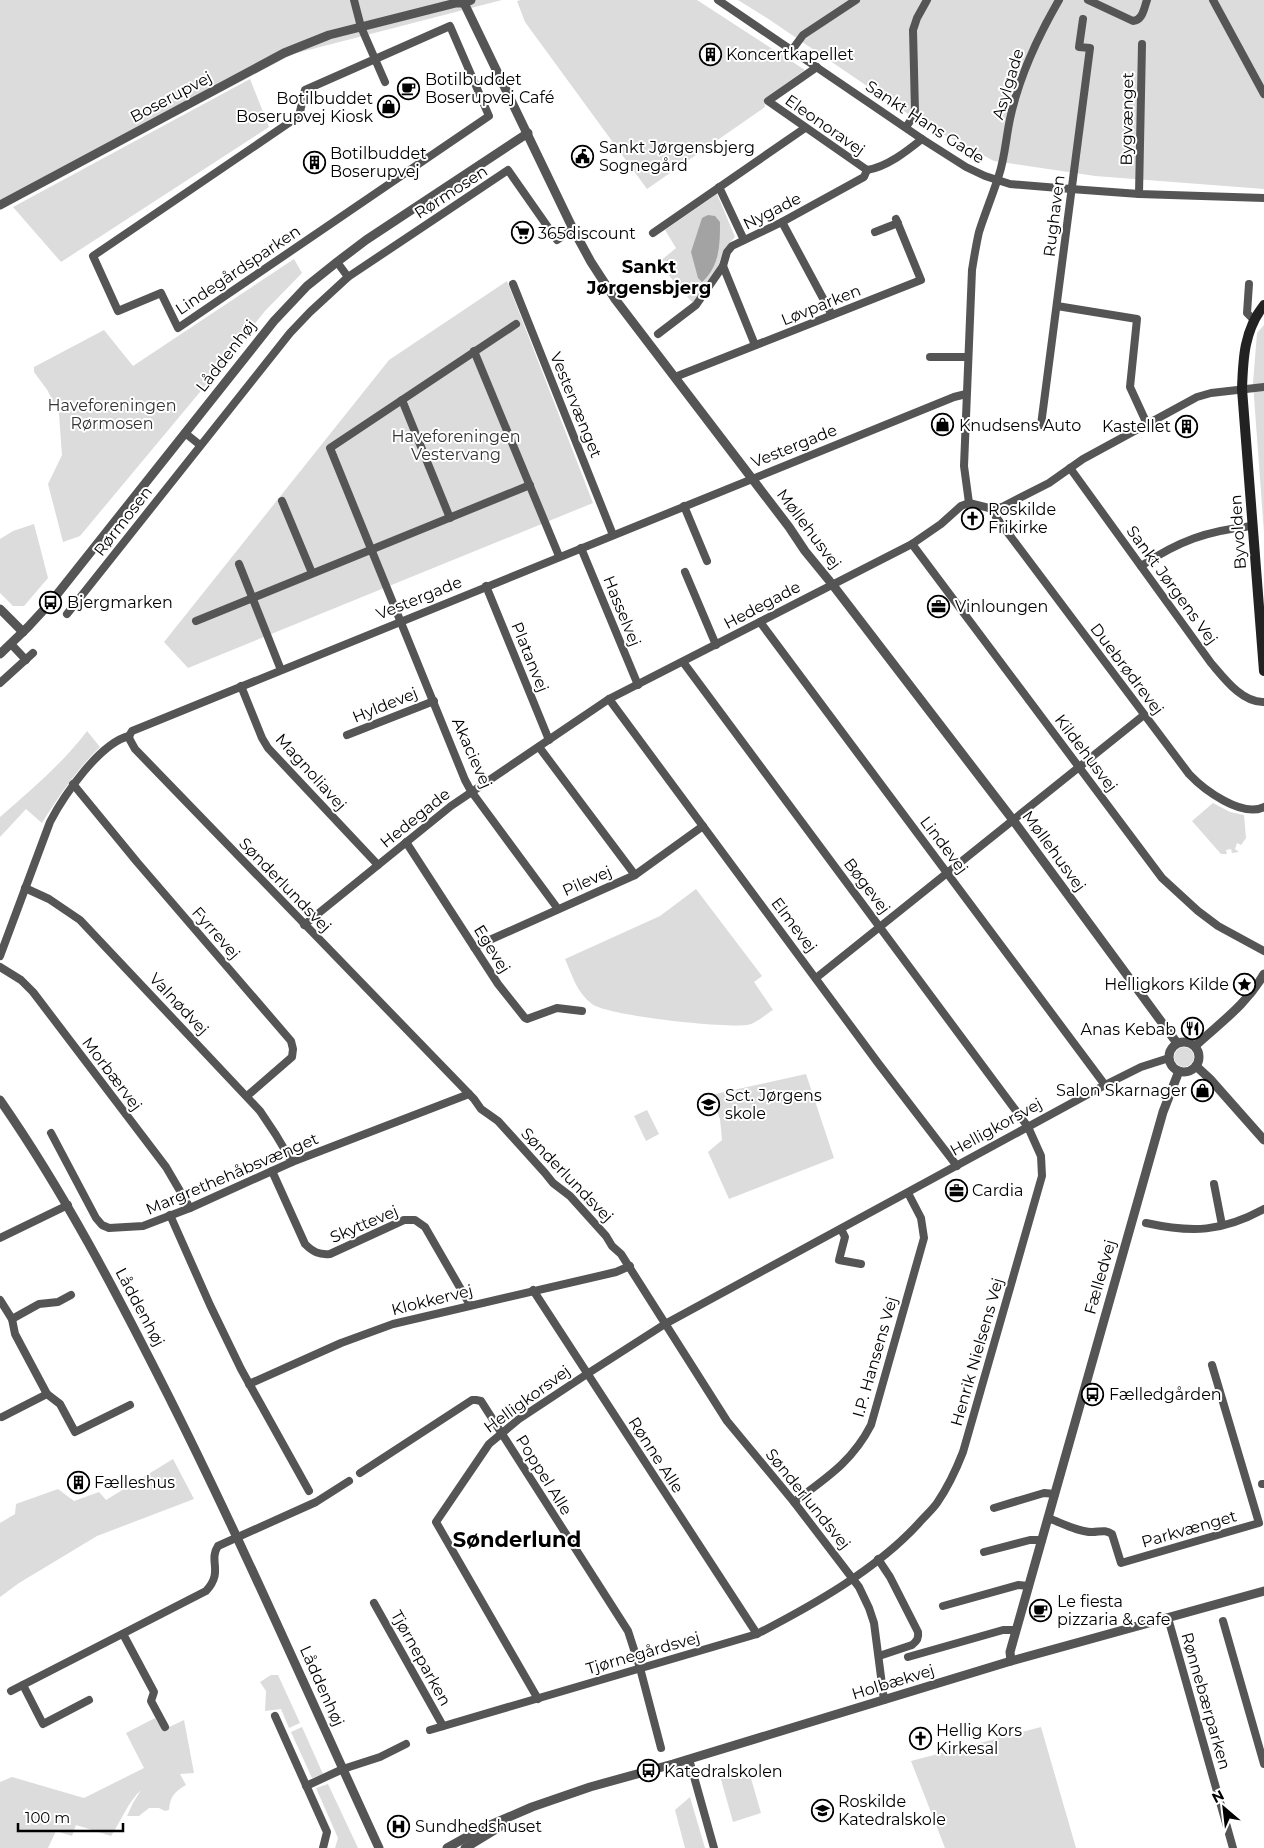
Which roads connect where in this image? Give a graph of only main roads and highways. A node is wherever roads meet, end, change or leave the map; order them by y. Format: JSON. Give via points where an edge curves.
{"nodes":[{"id":1,"x":1264,"y":305,"type":"edge"},
{"id":2,"x":1261,"y":589,"type":"edge"},
{"id":3,"x":1264,"y":672,"type":"edge"}],
"edges":[{"from":1,"to":2,"type":"main road","name":"Byvolden","via":[[1246,339],[1242,389],[1252,526]]},
{"from":2,"to":3,"type":"main road","name":"Byvolden"}]}
